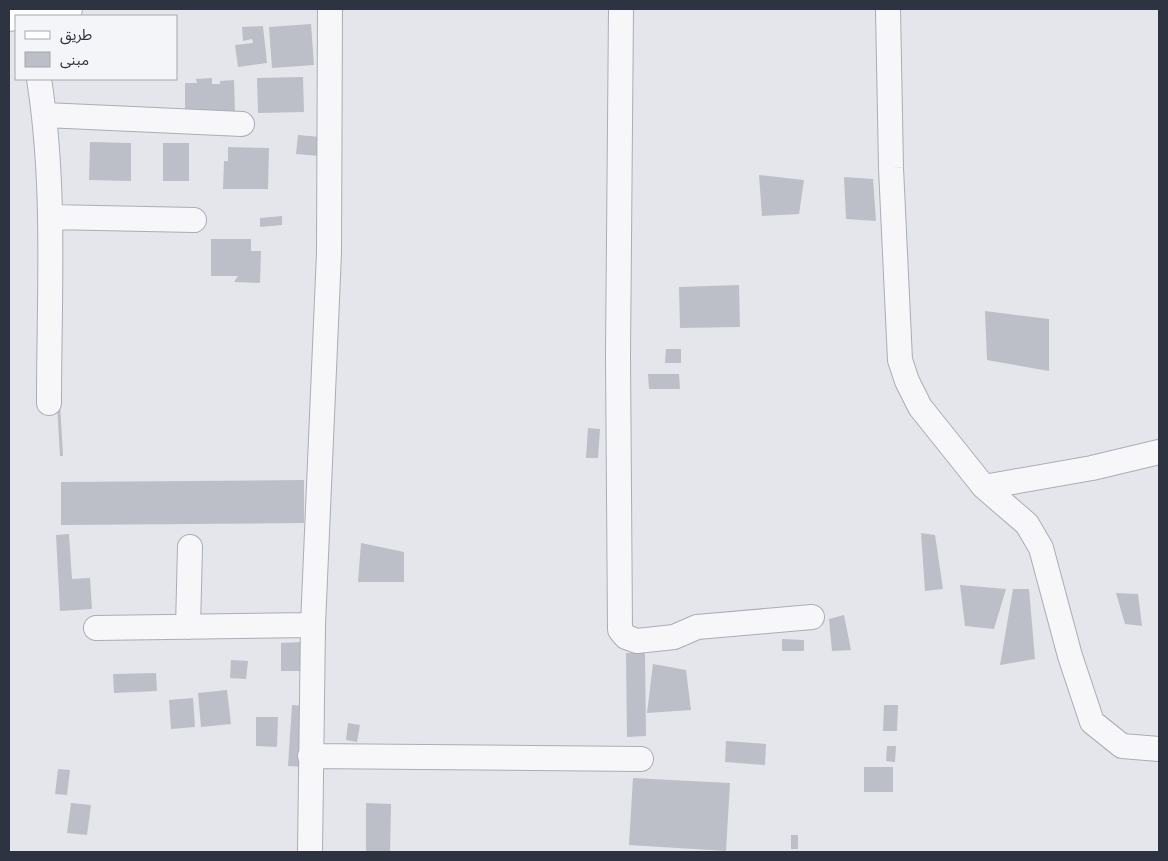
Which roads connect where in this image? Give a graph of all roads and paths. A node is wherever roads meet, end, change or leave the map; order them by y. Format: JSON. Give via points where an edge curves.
{"nodes":[{"id":1,"x":68,"y":9,"type":"edge"},
{"id":2,"x":330,"y":9,"type":"edge"},
{"id":3,"x":621,"y":9,"type":"edge"},
{"id":4,"x":888,"y":9,"type":"edge"},
{"id":5,"x":29,"y":15,"type":"edge"},
{"id":6,"x":39,"y":80,"type":"edge"},
{"id":7,"x":45,"y":115,"type":"junction"},
{"id":8,"x":242,"y":124,"type":"dead end"},
{"id":9,"x":50,"y":218,"type":"junction"},
{"id":10,"x":194,"y":220,"type":"dead end"},
{"id":11,"x":49,"y":403,"type":"dead end"},
{"id":12,"x":1159,"y":452,"type":"edge"},
{"id":13,"x":984,"y":487,"type":"junction"},
{"id":14,"x":190,"y":546,"type":"dead end"},
{"id":15,"x":812,"y":617,"type":"dead end"},
{"id":16,"x":314,"y":625,"type":"junction"},
{"id":17,"x":96,"y":628,"type":"dead end"},
{"id":18,"x":188,"y":628,"type":"junction"},
{"id":19,"x":1159,"y":749,"type":"edge"},
{"id":20,"x":310,"y":756,"type":"junction"},
{"id":21,"x":641,"y":759,"type":"dead end"},
{"id":22,"x":310,"y":852,"type":"edge"}],
"edges":[{"from":1,"to":5,"type":"street"},
{"from":2,"to":16,"type":"street","via":[[329,253]]},
{"from":3,"to":15,"type":"street","via":[[620,630],[626,638],[637,641],[674,637],[697,627]]},
{"from":4,"to":13,"type":"street","via":[[900,360],[920,407]]},
{"from":6,"to":7,"type":"street"},
{"from":7,"to":8,"type":"street"},
{"from":7,"to":9,"type":"street"},
{"from":9,"to":10,"type":"street"},
{"from":9,"to":11,"type":"street"},
{"from":12,"to":13,"type":"street","via":[[1092,468]]},
{"from":13,"to":19,"type":"street","via":[[1027,524],[1041,548],[1070,656],[1092,722],[1122,746]]},
{"from":14,"to":18,"type":"street"},
{"from":16,"to":18,"type":"street"},
{"from":16,"to":20,"type":"street"},
{"from":17,"to":18,"type":"street"},
{"from":20,"to":21,"type":"street"},
{"from":20,"to":22,"type":"street"}]}
